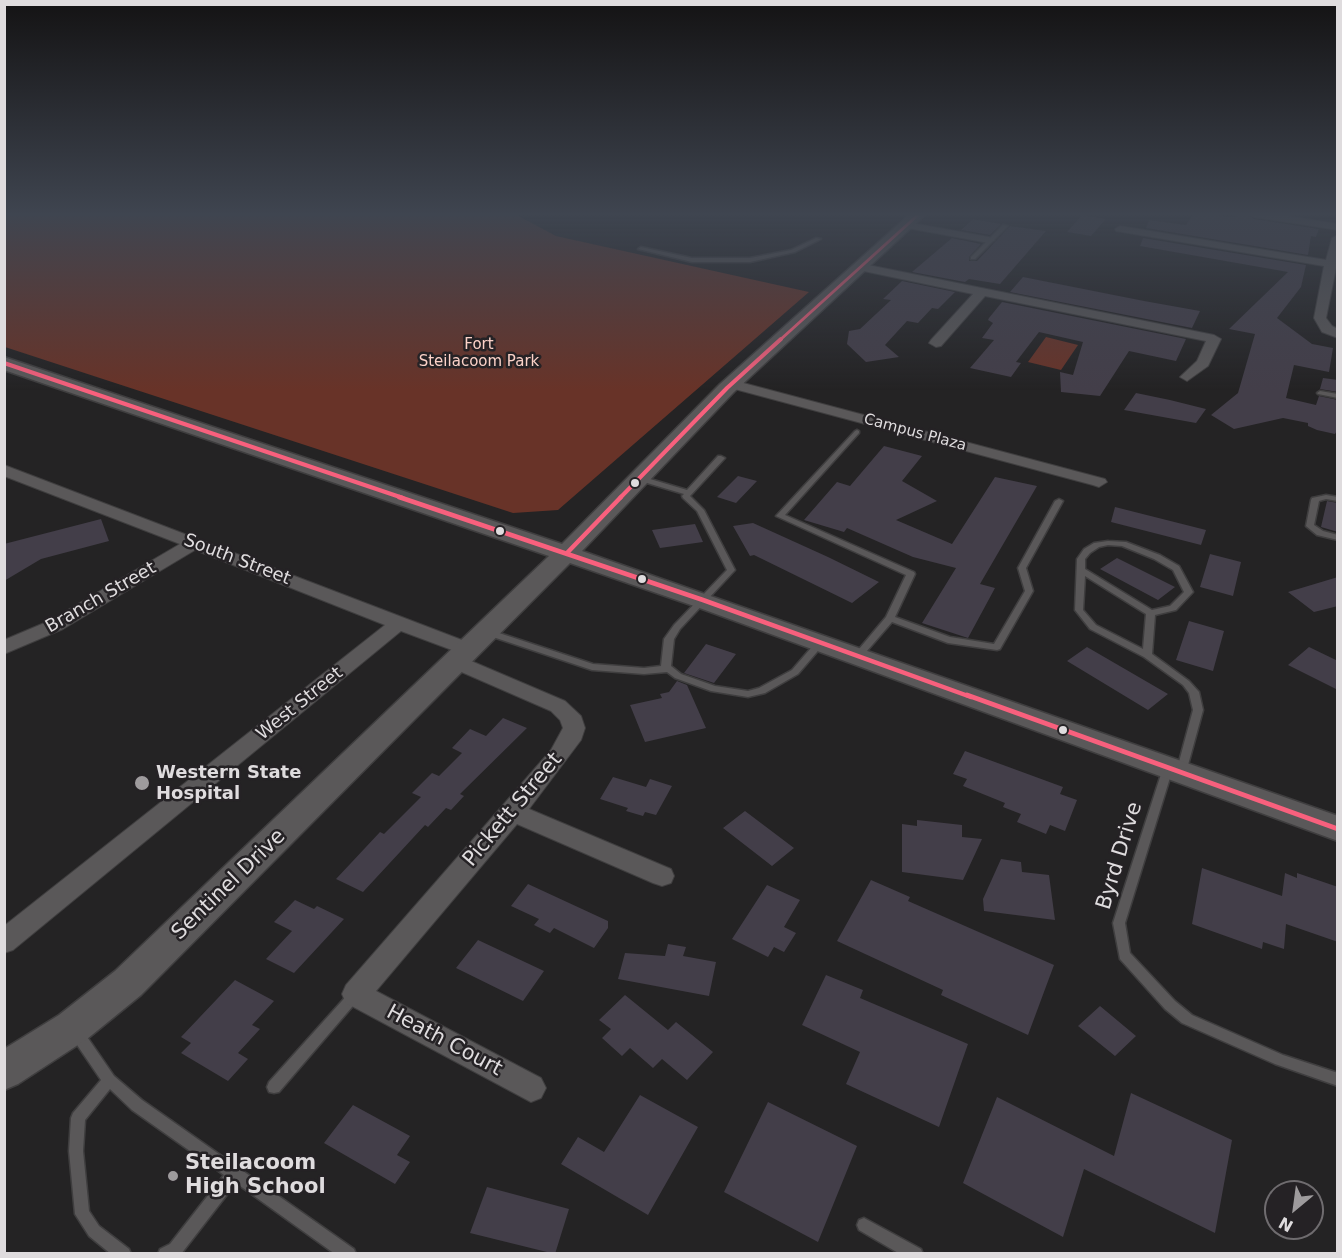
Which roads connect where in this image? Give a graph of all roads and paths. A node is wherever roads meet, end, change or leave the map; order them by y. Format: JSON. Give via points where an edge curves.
{"nodes":[{"id":1,"x":852,"y":273,"type":"edge"},
{"id":2,"x":886,"y":273,"type":"edge"},
{"id":3,"x":1328,"y":273,"type":"edge"},
{"id":4,"x":982,"y":292,"type":"junction"},
{"id":5,"x":1338,"y":334,"type":"edge"},
{"id":6,"x":936,"y":343,"type":"dead end"},
{"id":7,"x":4,"y":363,"type":"edge"},
{"id":8,"x":1187,"y":377,"type":"dead end"},
{"id":9,"x":732,"y":384,"type":"junction"},
{"id":10,"x":1320,"y":393,"type":"dead end"},
{"id":11,"x":1338,"y":396,"type":"edge"},
{"id":12,"x":857,"y":432,"type":"dead end"},
{"id":13,"x":721,"y":458,"type":"dead end"},
{"id":14,"x":4,"y":470,"type":"edge"},
{"id":15,"x":640,"y":478,"type":"junction"},
{"id":16,"x":1099,"y":482,"type":"dead end"},
{"id":17,"x":688,"y":492,"type":"junction"},
{"id":18,"x":1338,"y":499,"type":"edge"},
{"id":19,"x":1059,"y":501,"type":"dead end"},
{"id":20,"x":1338,"y":538,"type":"edge"},
{"id":21,"x":195,"y":543,"type":"junction"},
{"id":22,"x":567,"y":553,"type":"junction"},
{"id":23,"x":1080,"y":570,"type":"junction"},
{"id":24,"x":703,"y":600,"type":"junction"},
{"id":25,"x":1151,"y":613,"type":"junction"},
{"id":26,"x":890,"y":618,"type":"junction"},
{"id":27,"x":399,"y":623,"type":"junction"},
{"id":28,"x":820,"y":643,"type":"junction"},
{"id":29,"x":4,"y":648,"type":"edge"},
{"id":30,"x":471,"y":648,"type":"junction"},
{"id":31,"x":1147,"y":655,"type":"junction"},
{"id":32,"x":857,"y":657,"type":"junction"},
{"id":33,"x":668,"y":669,"type":"junction"},
{"id":34,"x":1174,"y":771,"type":"junction"},
{"id":35,"x":513,"y":812,"type":"junction"},
{"id":36,"x":1338,"y":829,"type":"edge"},
{"id":37,"x":662,"y":876,"type":"dead end"},
{"id":38,"x":4,"y":942,"type":"edge"},
{"id":39,"x":356,"y":994,"type":"junction"},
{"id":40,"x":73,"y":1027,"type":"junction"},
{"id":41,"x":4,"y":1071,"type":"edge"},
{"id":42,"x":109,"y":1080,"type":"junction"},
{"id":43,"x":1338,"y":1080,"type":"edge"},
{"id":44,"x":274,"y":1087,"type":"dead end"},
{"id":45,"x":531,"y":1088,"type":"dead end"},
{"id":46,"x":235,"y":1173,"type":"junction"},
{"id":47,"x":864,"y":1225,"type":"dead end"},
{"id":48,"x":124,"y":1254,"type":"edge"},
{"id":49,"x":165,"y":1254,"type":"edge"},
{"id":50,"x":350,"y":1254,"type":"edge"},
{"id":51,"x":916,"y":1254,"type":"edge"}],
"edges":[{"from":1,"to":9,"type":"street","name":"Sentinel Drive"},
{"from":2,"to":4,"type":"street"},
{"from":3,"to":5,"type":"street","via":[[1320,318],[1327,329]]},
{"from":4,"to":6,"type":"street"},
{"from":4,"to":8,"type":"street","via":[[1214,339],[1203,363]]},
{"from":7,"to":22,"type":"street"},
{"from":9,"to":15,"type":"street","name":"Sentinel Drive"},
{"from":9,"to":16,"type":"street","name":"Campus Plaza"},
{"from":10,"to":11,"type":"lane"},
{"from":12,"to":26,"type":"lane","name":"Campus Plaza","via":[[780,516],[911,574]]},
{"from":13,"to":17,"type":"lane"},
{"from":14,"to":21,"type":"street","name":"South Street"},
{"from":15,"to":17,"type":"lane"},
{"from":15,"to":22,"type":"street","name":"Sentinel Drive"},
{"from":17,"to":24,"type":"lane","via":[[686,496],[700,510],[730,570]]},
{"from":18,"to":20,"type":"lane","via":[[1315,500],[1310,525],[1320,533]]},
{"from":19,"to":26,"type":"lane","via":[[1022,568],[1029,591],[997,647],[948,640]]},
{"from":21,"to":27,"type":"street","name":"South Street"},
{"from":21,"to":29,"type":"street","name":"Branch Street","via":[[56,625]]},
{"from":22,"to":24,"type":"street"},
{"from":22,"to":30,"type":"street","name":"Sentinel Drive"},
{"from":23,"to":25,"type":"lane"},
{"from":23,"to":25,"type":"lane","via":[[1087,551],[1108,543],[1135,548],[1176,568],[1189,592],[1173,608]]},
{"from":23,"to":31,"type":"lane","name":"Byrd Drive","via":[[1078,610],[1085,620]]},
{"from":24,"to":28,"type":"street"},
{"from":24,"to":33,"type":"lane","via":[[669,639],[665,659]]},
{"from":25,"to":31,"type":"lane"},
{"from":26,"to":32,"type":"lane","name":"Campus Plaza"},
{"from":27,"to":30,"type":"street","name":"South Street"},
{"from":27,"to":38,"type":"street","name":"West Street"},
{"from":28,"to":32,"type":"street"},
{"from":28,"to":33,"type":"lane","via":[[795,672],[762,691],[748,694],[714,689]]},
{"from":30,"to":33,"type":"lane","via":[[592,667]]},
{"from":30,"to":35,"type":"street","name":"Pickett Street","via":[[570,716],[574,728],[570,740]]},
{"from":30,"to":40,"type":"street","name":"Sentinel Drive","via":[[128,983]]},
{"from":31,"to":34,"type":"lane","name":"Byrd Drive","via":[[1194,692],[1198,710]]},
{"from":32,"to":34,"type":"street"},
{"from":34,"to":36,"type":"street"},
{"from":34,"to":43,"type":"lane","name":"Byrd Drive","via":[[1119,923],[1124,955],[1187,1019],[1280,1060]]},
{"from":35,"to":37,"type":"street"},
{"from":35,"to":39,"type":"street","name":"Pickett Street"},
{"from":39,"to":44,"type":"lane"},
{"from":39,"to":45,"type":"street","name":"Heath Court"},
{"from":40,"to":41,"type":"street","name":"Sentinel Drive"},
{"from":40,"to":42,"type":"lane"},
{"from":42,"to":46,"type":"lane","via":[[137,1105]]},
{"from":42,"to":48,"type":"lane","via":[[78,1118],[77,1161],[82,1214],[94,1231]]},
{"from":46,"to":49,"type":"lane","via":[[176,1249]]},
{"from":46,"to":50,"type":"lane"},
{"from":47,"to":51,"type":"lane"}]}
